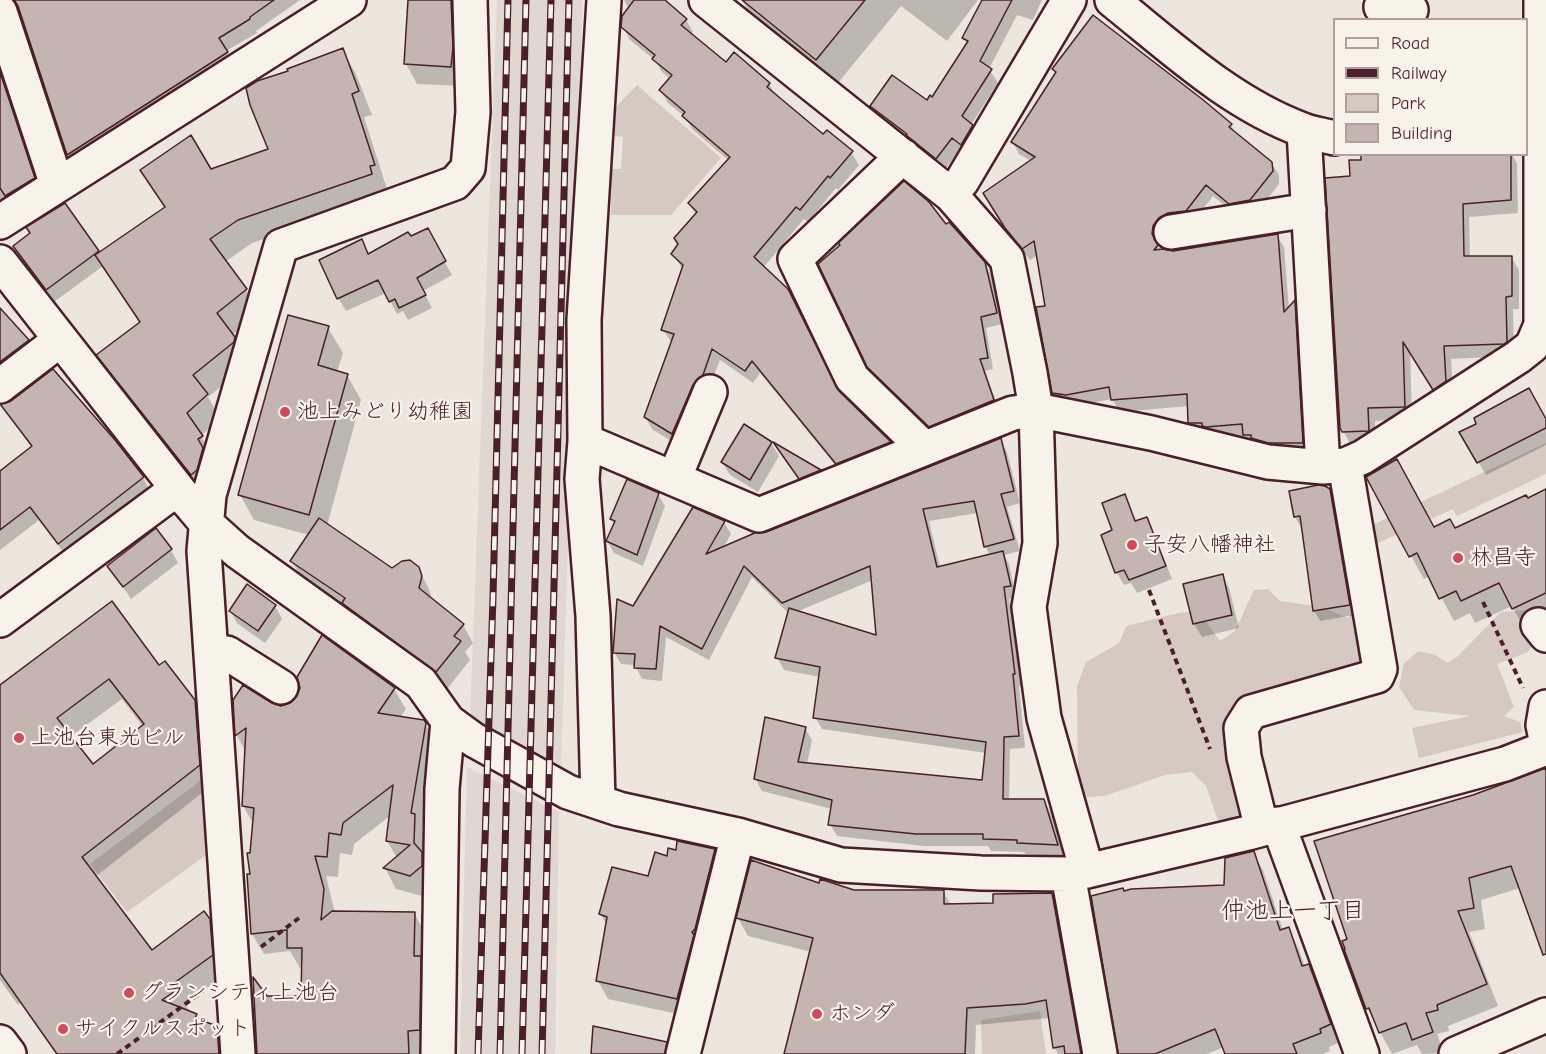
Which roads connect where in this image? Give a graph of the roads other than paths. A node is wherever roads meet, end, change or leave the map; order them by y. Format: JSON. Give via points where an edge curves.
{"nodes":[{"id":1,"x":349,"y":0,"type":"edge"},
{"id":2,"x":470,"y":0,"type":"edge"},
{"id":3,"x":604,"y":0,"type":"edge"},
{"id":4,"x":706,"y":0,"type":"edge"},
{"id":5,"x":1069,"y":0,"type":"edge"},
{"id":6,"x":1112,"y":0,"type":"edge"},
{"id":7,"x":1541,"y":0,"type":"edge"},
{"id":8,"x":0,"y":12,"type":"edge"},
{"id":9,"x":1537,"y":125,"type":"edge"},
{"id":10,"x":1319,"y":134,"type":"edge"},
{"id":11,"x":903,"y":156,"type":"junction"},
{"id":12,"x":57,"y":185,"type":"junction"},
{"id":13,"x":951,"y":195,"type":"junction"},
{"id":14,"x":1309,"y":210,"type":"junction"},
{"id":15,"x":0,"y":222,"type":"edge"},
{"id":16,"x":1171,"y":232,"type":"dead end"},
{"id":17,"x":0,"y":262,"type":"edge"},
{"id":18,"x":60,"y":340,"type":"junction"},
{"id":19,"x":1539,"y":358,"type":"edge"},
{"id":20,"x":0,"y":386,"type":"edge"},
{"id":21,"x":710,"y":392,"type":"dead end"},
{"id":22,"x":1036,"y":410,"type":"junction"},
{"id":23,"x":585,"y":441,"type":"junction"},
{"id":24,"x":924,"y":448,"type":"junction"},
{"id":25,"x":1334,"y":466,"type":"junction"},
{"id":26,"x":674,"y":479,"type":"junction"},
{"id":27,"x":177,"y":489,"type":"junction"},
{"id":28,"x":207,"y":524,"type":"junction"},
{"id":29,"x":0,"y":621,"type":"edge"},
{"id":30,"x":213,"y":654,"type":"junction"},
{"id":31,"x":281,"y":687,"type":"dead end"},
{"id":32,"x":1536,"y":701,"type":"edge"},
{"id":33,"x":448,"y":720,"type":"junction"},
{"id":34,"x":1546,"y":739,"type":"edge"},
{"id":35,"x":1546,"y":748,"type":"edge"},
{"id":36,"x":598,"y":801,"type":"junction"},
{"id":37,"x":1270,"y":827,"type":"junction"},
{"id":38,"x":738,"y":835,"type":"junction"},
{"id":39,"x":1077,"y":873,"type":"junction"},
{"id":40,"x":1546,"y":1015,"type":"edge"},
{"id":41,"x":0,"y":1042,"type":"edge"},
{"id":42,"x":9,"y":1054,"type":"edge"},
{"id":43,"x":238,"y":1054,"type":"edge"},
{"id":44,"x":438,"y":1054,"type":"edge"},
{"id":45,"x":683,"y":1054,"type":"edge"},
{"id":46,"x":1100,"y":1054,"type":"edge"},
{"id":47,"x":1362,"y":1054,"type":"edge"},
{"id":48,"x":1456,"y":1054,"type":"edge"}],
"edges":[{"from":1,"to":12,"type":"street"},
{"from":2,"to":28,"type":"street","via":[[472,112],[468,168],[455,183],[281,246],[209,495]]},
{"from":3,"to":23,"type":"street","via":[[585,320]]},
{"from":4,"to":11,"type":"street"},
{"from":5,"to":13,"type":"street"},
{"from":6,"to":10,"type":"street","via":[[1211,81],[1265,111]]},
{"from":7,"to":9,"type":"street"},
{"from":8,"to":12,"type":"street"},
{"from":9,"to":19,"type":"street"},
{"from":10,"to":14,"type":"street"},
{"from":11,"to":13,"type":"street"},
{"from":11,"to":24,"type":"street","via":[[795,259],[852,378]]},
{"from":12,"to":15,"type":"street"},
{"from":13,"to":22,"type":"street","via":[[1007,259]]},
{"from":14,"to":16,"type":"street"},
{"from":14,"to":25,"type":"street"},
{"from":17,"to":18,"type":"street"},
{"from":18,"to":20,"type":"street"},
{"from":18,"to":27,"type":"street"},
{"from":19,"to":25,"type":"street","via":[[1462,394],[1363,457]]},
{"from":21,"to":26,"type":"street"},
{"from":22,"to":24,"type":"street","via":[[1013,413]]},
{"from":22,"to":25,"type":"street","via":[[1268,462]]},
{"from":22,"to":39,"type":"street","via":[[1040,543],[1029,607],[1044,718]]},
{"from":23,"to":26,"type":"street"},
{"from":23,"to":36,"type":"street","via":[[582,479],[592,616]]},
{"from":24,"to":26,"type":"street","via":[[759,515]]},
{"from":25,"to":37,"type":"street","via":[[1380,669],[1377,676],[1251,712],[1241,728],[1244,757]]},
{"from":27,"to":28,"type":"street"},
{"from":27,"to":29,"type":"street"},
{"from":28,"to":30,"type":"street","via":[[204,551]]},
{"from":28,"to":33,"type":"street","via":[[237,551],[421,683]]},
{"from":30,"to":31,"type":"street","via":[[227,653]]},
{"from":30,"to":43,"type":"street"},
{"from":32,"to":34,"type":"street"},
{"from":33,"to":36,"type":"street","via":[[474,740],[568,792]]},
{"from":33,"to":44,"type":"street","via":[[442,789]]},
{"from":35,"to":37,"type":"street","via":[[1505,764]]},
{"from":36,"to":38,"type":"street"},
{"from":37,"to":39,"type":"street"},
{"from":37,"to":47,"type":"street"},
{"from":38,"to":39,"type":"street","via":[[841,865],[981,873]]},
{"from":38,"to":45,"type":"street"},
{"from":39,"to":46,"type":"street"},
{"from":40,"to":48,"type":"street"},
{"from":41,"to":42,"type":"street"}]}
